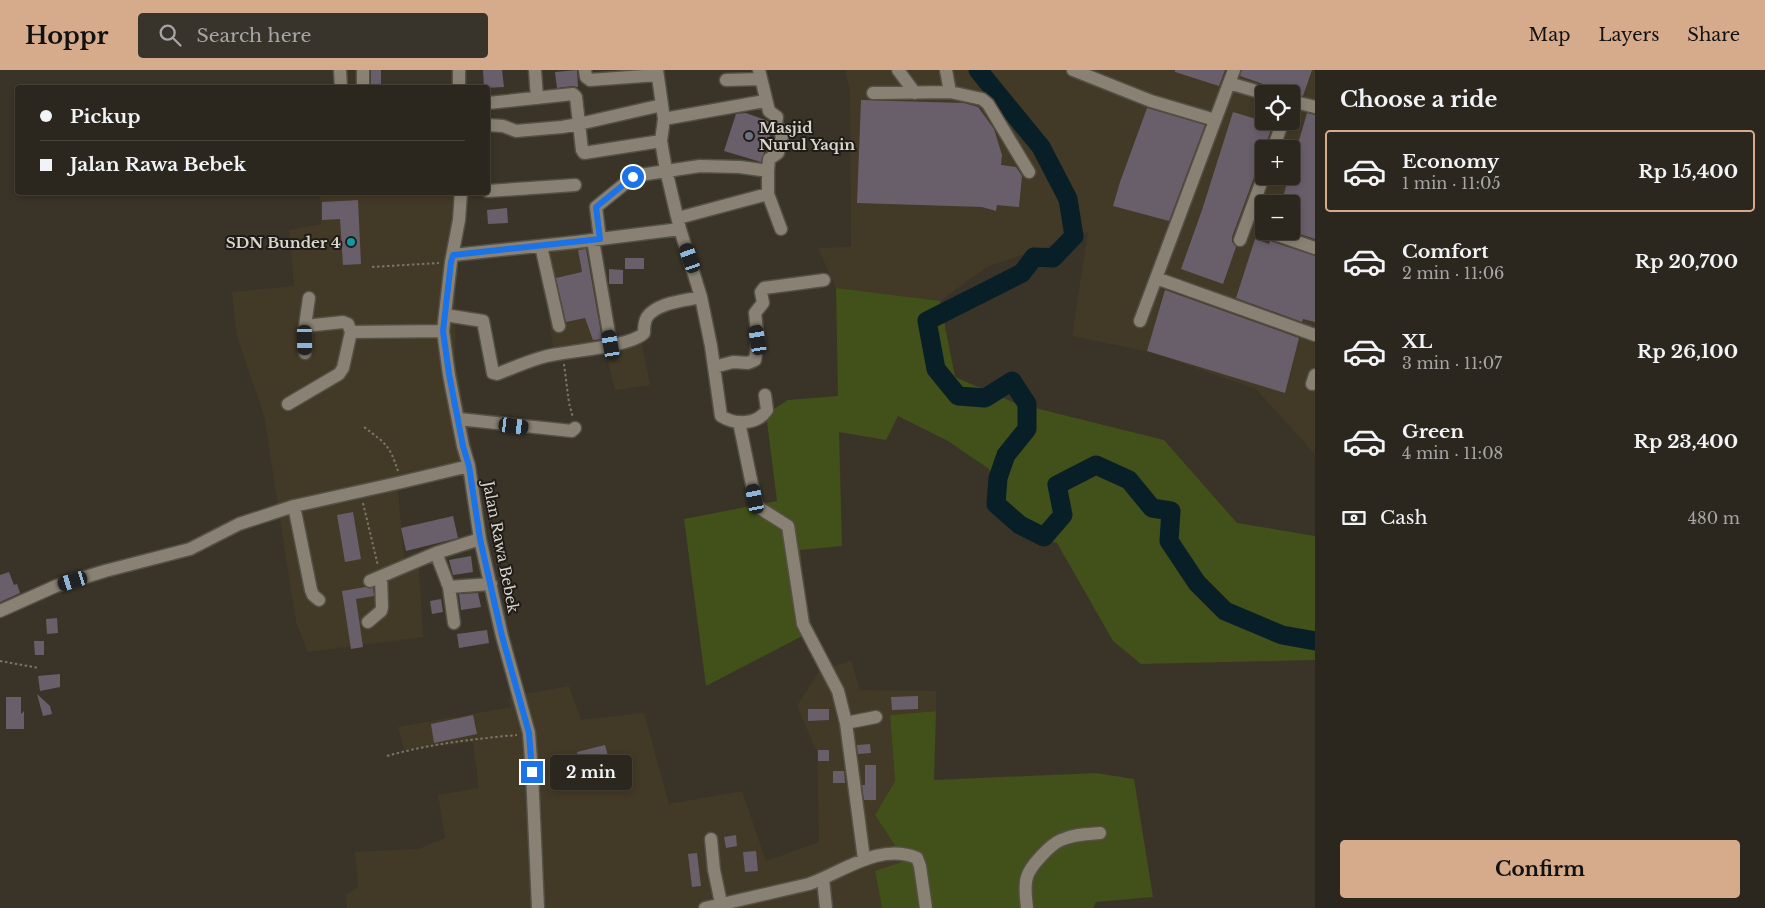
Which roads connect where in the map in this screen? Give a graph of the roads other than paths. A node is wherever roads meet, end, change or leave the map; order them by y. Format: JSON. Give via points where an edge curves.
{"nodes":[{"id":1,"x":340,"y":70,"type":"edge"},
{"id":2,"x":363,"y":70,"type":"edge"},
{"id":3,"x":459,"y":70,"type":"edge"},
{"id":4,"x":535,"y":70,"type":"edge"},
{"id":5,"x":585,"y":70,"type":"edge"},
{"id":6,"x":898,"y":70,"type":"edge"},
{"id":7,"x":946,"y":70,"type":"edge"},
{"id":8,"x":1073,"y":70,"type":"edge"},
{"id":9,"x":1234,"y":70,"type":"edge"},
{"id":10,"x":657,"y":72,"type":"edge"},
{"id":11,"x":760,"y":75,"type":"edge"},
{"id":12,"x":726,"y":80,"type":"dead end"},
{"id":13,"x":1230,"y":83,"type":"junction"},
{"id":14,"x":341,"y":85,"type":"edge"},
{"id":15,"x":363,"y":85,"type":"edge"},
{"id":16,"x":459,"y":85,"type":"edge"},
{"id":17,"x":1255,"y":91,"type":"edge"},
{"id":18,"x":915,"y":92,"type":"junction"},
{"id":19,"x":950,"y":92,"type":"junction"},
{"id":20,"x":873,"y":93,"type":"dead end"},
{"id":21,"x":537,"y":98,"type":"junction"},
{"id":22,"x":766,"y":101,"type":"junction"},
{"id":23,"x":490,"y":103,"type":"edge"},
{"id":24,"x":1300,"y":103,"type":"edge"},
{"id":25,"x":662,"y":105,"type":"junction"},
{"id":26,"x":1315,"y":107,"type":"edge"},
{"id":27,"x":664,"y":119,"type":"junction"},
{"id":28,"x":1215,"y":120,"type":"junction"},
{"id":29,"x":579,"y":124,"type":"junction"},
{"id":30,"x":490,"y":125,"type":"edge"},
{"id":31,"x":662,"y":141,"type":"junction"},
{"id":32,"x":666,"y":170,"type":"junction"},
{"id":33,"x":768,"y":171,"type":"junction"},
{"id":34,"x":1029,"y":172,"type":"dead end"},
{"id":35,"x":575,"y":185,"type":"dead end"},
{"id":36,"x":1261,"y":185,"type":"edge"},
{"id":37,"x":490,"y":191,"type":"edge"},
{"id":38,"x":768,"y":194,"type":"junction"},
{"id":39,"x":461,"y":195,"type":"edge"},
{"id":40,"x":679,"y":224,"type":"junction"},
{"id":41,"x":1247,"y":224,"type":"junction"},
{"id":42,"x":1255,"y":227,"type":"edge"},
{"id":43,"x":781,"y":228,"type":"dead end"},
{"id":44,"x":596,"y":239,"type":"junction"},
{"id":45,"x":1240,"y":240,"type":"dead end"},
{"id":46,"x":1291,"y":240,"type":"edge"},
{"id":47,"x":541,"y":246,"type":"junction"},
{"id":48,"x":1315,"y":248,"type":"edge"},
{"id":49,"x":452,"y":258,"type":"junction"},
{"id":50,"x":1156,"y":278,"type":"junction"},
{"id":51,"x":824,"y":280,"type":"dead end"},
{"id":52,"x":309,"y":298,"type":"dead end"},
{"id":53,"x":701,"y":298,"type":"junction"},
{"id":54,"x":444,"y":315,"type":"junction"},
{"id":55,"x":1140,"y":321,"type":"dead end"},
{"id":56,"x":305,"y":326,"type":"junction"},
{"id":57,"x":560,"y":326,"type":"dead end"},
{"id":58,"x":443,"y":331,"type":"junction"},
{"id":59,"x":351,"y":332,"type":"junction"},
{"id":60,"x":1315,"y":335,"type":"edge"},
{"id":61,"x":611,"y":345,"type":"junction"},
{"id":62,"x":305,"y":353,"type":"dead end"},
{"id":63,"x":714,"y":367,"type":"junction"},
{"id":64,"x":765,"y":395,"type":"dead end"},
{"id":65,"x":288,"y":404,"type":"dead end"},
{"id":66,"x":459,"y":420,"type":"junction"},
{"id":67,"x":739,"y":422,"type":"junction"},
{"id":68,"x":575,"y":428,"type":"road end"},
{"id":69,"x":469,"y":466,"type":"junction"},
{"id":70,"x":294,"y":506,"type":"junction"},
{"id":71,"x":480,"y":539,"type":"junction"},
{"id":72,"x":436,"y":553,"type":"junction"},
{"id":73,"x":491,"y":584,"type":"junction"},
{"id":74,"x":449,"y":587,"type":"junction"},
{"id":75,"x":319,"y":600,"type":"dead end"},
{"id":76,"x":0,"y":611,"type":"edge"},
{"id":77,"x":368,"y":622,"type":"dead end"},
{"id":78,"x":454,"y":623,"type":"dead end"},
{"id":79,"x":876,"y":716,"type":"dead end"},
{"id":80,"x":846,"y":723,"type":"junction"},
{"id":81,"x":1100,"y":834,"type":"dead end"},
{"id":82,"x":711,"y":839,"type":"dead end"},
{"id":83,"x":864,"y":860,"type":"junction"},
{"id":84,"x":823,"y":879,"type":"junction"},
{"id":85,"x":721,"y":903,"type":"junction"},
{"id":86,"x":538,"y":908,"type":"edge"},
{"id":87,"x":705,"y":908,"type":"edge"},
{"id":88,"x":826,"y":908,"type":"edge"},
{"id":89,"x":926,"y":908,"type":"edge"},
{"id":90,"x":1027,"y":908,"type":"edge"}],
"edges":[{"from":1,"to":14,"type":"street"},
{"from":2,"to":15,"type":"street"},
{"from":3,"to":16,"type":"street"},
{"from":4,"to":21,"type":"street"},
{"from":5,"to":10,"type":"street","via":[[590,80]]},
{"from":6,"to":18,"type":"street"},
{"from":7,"to":19,"type":"street"},
{"from":8,"to":28,"type":"street","via":[[1151,101]]},
{"from":9,"to":13,"type":"street"},
{"from":10,"to":25,"type":"street"},
{"from":11,"to":12,"type":"street"},
{"from":11,"to":22,"type":"street"},
{"from":13,"to":17,"type":"street"},
{"from":13,"to":28,"type":"street"},
{"from":18,"to":19,"type":"street"},
{"from":18,"to":20,"type":"street"},
{"from":19,"to":34,"type":"street","via":[[988,104]]},
{"from":21,"to":23,"type":"street"},
{"from":21,"to":29,"type":"street","via":[[574,94]]},
{"from":22,"to":27,"type":"street"},
{"from":22,"to":33,"type":"street","via":[[769,111],[778,118],[776,123],[782,136],[778,152],[769,159]]},
{"from":24,"to":26,"type":"street"},
{"from":25,"to":27,"type":"street"},
{"from":25,"to":29,"type":"street"},
{"from":27,"to":31,"type":"street"},
{"from":28,"to":50,"type":"street"},
{"from":29,"to":30,"type":"street","via":[[516,131]]},
{"from":29,"to":31,"type":"street","via":[[584,153]]},
{"from":31,"to":32,"type":"street"},
{"from":32,"to":33,"type":"street","via":[[725,166]]},
{"from":32,"to":40,"type":"street"},
{"from":32,"to":44,"type":"street","via":[[633,177],[596,207]]},
{"from":33,"to":38,"type":"street"},
{"from":35,"to":37,"type":"street"},
{"from":36,"to":41,"type":"street"},
{"from":38,"to":40,"type":"street"},
{"from":38,"to":43,"type":"street"},
{"from":39,"to":49,"type":"street","name":"Jalan Rawa Bebek"},
{"from":40,"to":44,"type":"street"},
{"from":40,"to":53,"type":"street"},
{"from":41,"to":42,"type":"street"},
{"from":41,"to":45,"type":"street"},
{"from":44,"to":47,"type":"street"},
{"from":44,"to":61,"type":"street"},
{"from":46,"to":48,"type":"street"},
{"from":47,"to":49,"type":"street"},
{"from":47,"to":57,"type":"street"},
{"from":49,"to":54,"type":"street","name":"Jalan Rawa Bebek"},
{"from":50,"to":55,"type":"street"},
{"from":50,"to":60,"type":"street"},
{"from":51,"to":63,"type":"street","via":[[764,288],[761,292],[763,303],[755,313],[758,340],[755,360]]},
{"from":52,"to":56,"type":"street"},
{"from":53,"to":61,"type":"street","via":[[669,304],[657,310],[648,315],[642,336]]},
{"from":53,"to":63,"type":"street"},
{"from":54,"to":58,"type":"street","name":"Jalan Rawa Bebek"},
{"from":54,"to":61,"type":"street","via":[[483,321],[494,374],[537,359]]},
{"from":56,"to":59,"type":"street","via":[[343,322],[348,324]]},
{"from":56,"to":62,"type":"street"},
{"from":58,"to":59,"type":"street"},
{"from":58,"to":66,"type":"street","name":"Jalan Rawa Bebek"},
{"from":59,"to":65,"type":"street","via":[[339,374]]},
{"from":63,"to":67,"type":"street","via":[[720,416]]},
{"from":64,"to":67,"type":"street","via":[[767,410],[764,416],[756,421]]},
{"from":66,"to":68,"type":"street","via":[[572,431]]},
{"from":66,"to":69,"type":"street","name":"Jalan Rawa Bebek"},
{"from":67,"to":80,"type":"street","via":[[756,504],[788,526],[803,624],[838,691]]},
{"from":69,"to":70,"type":"street"},
{"from":69,"to":71,"type":"street","name":"Jalan Rawa Bebek"},
{"from":70,"to":75,"type":"street","via":[[311,590]]},
{"from":70,"to":76,"type":"street","via":[[239,524],[190,549],[56,586]]},
{"from":71,"to":72,"type":"street"},
{"from":71,"to":73,"type":"street","name":"Jalan Rawa Bebek"},
{"from":72,"to":74,"type":"street"},
{"from":72,"to":77,"type":"street","via":[[376,579],[382,607]]},
{"from":73,"to":74,"type":"street"},
{"from":73,"to":86,"type":"street","name":"Jalan Rawa Bebek","via":[[529,733]]},
{"from":74,"to":78,"type":"street"},
{"from":79,"to":80,"type":"street"},
{"from":80,"to":83,"type":"street"},
{"from":81,"to":90,"type":"street","via":[[1083,834],[1060,840],[1041,857],[1026,878]]},
{"from":82,"to":85,"type":"street"},
{"from":83,"to":84,"type":"street"},
{"from":83,"to":89,"type":"street","via":[[893,853],[906,853],[917,858]]},
{"from":84,"to":85,"type":"street"},
{"from":84,"to":88,"type":"street"},
{"from":85,"to":87,"type":"street"}]}
